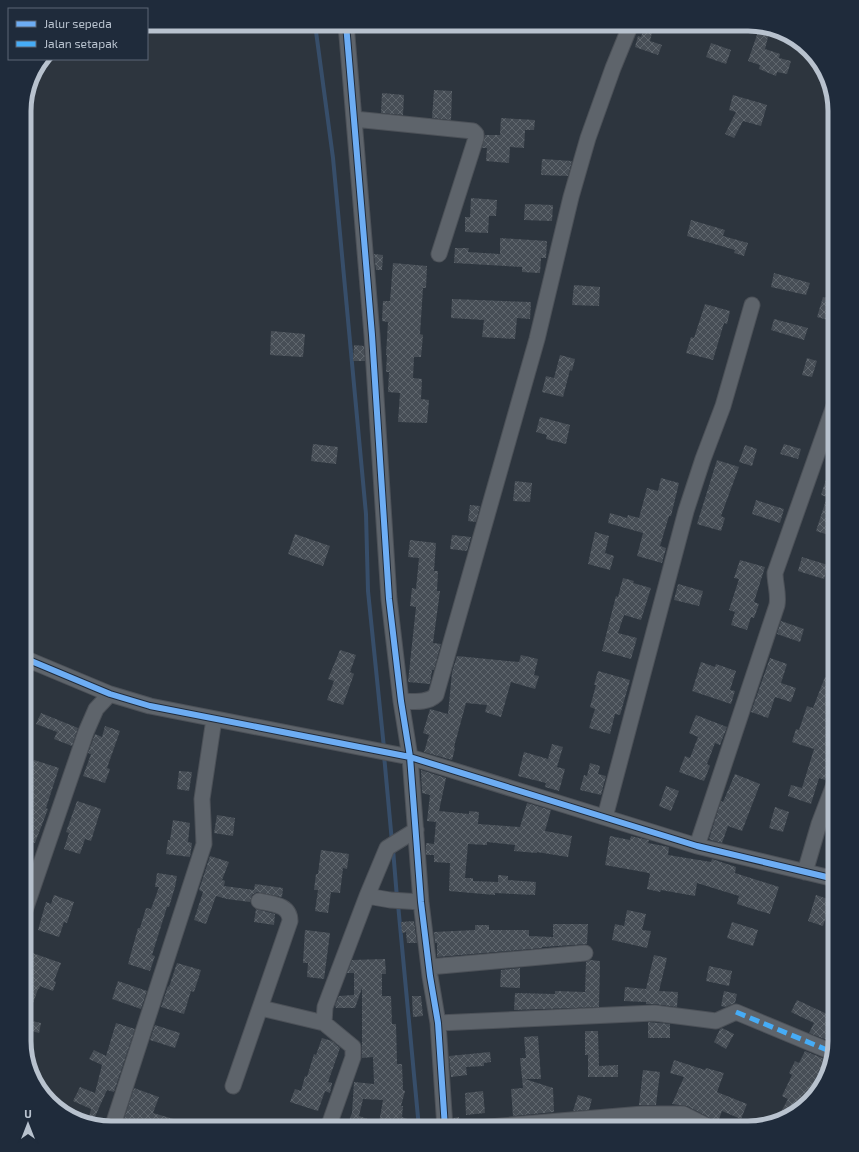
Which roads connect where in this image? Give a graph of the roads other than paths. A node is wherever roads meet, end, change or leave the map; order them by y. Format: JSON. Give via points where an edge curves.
{"nodes":[{"id":1,"x":347,"y":31,"type":"edge"},
{"id":2,"x":628,"y":31,"type":"edge"},
{"id":3,"x":354,"y":119,"type":"junction"},
{"id":4,"x":439,"y":254,"type":"dead end"},
{"id":5,"x":752,"y":305,"type":"dead end"},
{"id":6,"x":828,"y":423,"type":"edge"},
{"id":7,"x":31,"y":661,"type":"edge"},
{"id":8,"x":110,"y":694,"type":"junction"},
{"id":9,"x":401,"y":701,"type":"junction"},
{"id":10,"x":214,"y":718,"type":"junction"},
{"id":11,"x":410,"y":757,"type":"junction"},
{"id":12,"x":828,"y":800,"type":"edge"},
{"id":13,"x":605,"y":817,"type":"junction"},
{"id":14,"x":416,"y":830,"type":"junction"},
{"id":15,"x":697,"y":846,"type":"junction"},
{"id":16,"x":805,"y":872,"type":"junction"},
{"id":17,"x":828,"y":877,"type":"edge"},
{"id":18,"x":31,"y":893,"type":"edge"},
{"id":19,"x":367,"y":896,"type":"junction"},
{"id":20,"x":259,"y":901,"type":"dead end"},
{"id":21,"x":421,"y":902,"type":"junction"},
{"id":22,"x":586,"y":953,"type":"dead end"},
{"id":23,"x":429,"y":967,"type":"junction"},
{"id":24,"x":261,"y":1008,"type":"junction"},
{"id":25,"x":324,"y":1023,"type":"junction"},
{"id":26,"x":438,"y":1023,"type":"junction"},
{"id":27,"x":827,"y":1050,"type":"edge"},
{"id":28,"x":233,"y":1086,"type":"dead end"},
{"id":29,"x":114,"y":1121,"type":"edge"},
{"id":30,"x":330,"y":1121,"type":"edge"},
{"id":31,"x":445,"y":1121,"type":"edge"},
{"id":32,"x":560,"y":1121,"type":"edge"},
{"id":33,"x":698,"y":1121,"type":"edge"}],
"edges":[{"from":1,"to":3,"type":"street"},
{"from":2,"to":9,"type":"street","via":[[613,68],[571,197],[537,339],[436,695],[426,701]]},
{"from":3,"to":4,"type":"street","via":[[473,131],[476,134]]},
{"from":3,"to":9,"type":"street","via":[[372,335],[389,599]]},
{"from":5,"to":13,"type":"street","via":[[723,406],[686,511]]},
{"from":6,"to":15,"type":"street","via":[[776,573],[777,605]]},
{"from":7,"to":8,"type":"street"},
{"from":8,"to":10,"type":"street","via":[[150,706]]},
{"from":8,"to":18,"type":"street","via":[[96,709],[86,732]]},
{"from":9,"to":11,"type":"street"},
{"from":10,"to":11,"type":"street"},
{"from":10,"to":29,"type":"street","via":[[202,798],[204,844]]},
{"from":11,"to":13,"type":"street"},
{"from":11,"to":14,"type":"street"},
{"from":12,"to":16,"type":"street"},
{"from":13,"to":15,"type":"street"},
{"from":14,"to":19,"type":"street","via":[[392,845]]},
{"from":14,"to":21,"type":"street"},
{"from":15,"to":16,"type":"street"},
{"from":16,"to":17,"type":"street"},
{"from":19,"to":21,"type":"street"},
{"from":19,"to":25,"type":"street","via":[[325,1008]]},
{"from":20,"to":24,"type":"street","via":[[284,907],[290,917]]},
{"from":21,"to":23,"type":"street"},
{"from":22,"to":23,"type":"street"},
{"from":23,"to":26,"type":"street"},
{"from":24,"to":25,"type":"street"},
{"from":24,"to":28,"type":"street"},
{"from":25,"to":30,"type":"street","via":[[353,1047],[354,1052]]},
{"from":26,"to":27,"type":"street","via":[[654,1013],[716,1021],[736,1012]]},
{"from":26,"to":31,"type":"street"},
{"from":32,"to":33,"type":"street","via":[[643,1114],[683,1114]]}]}
